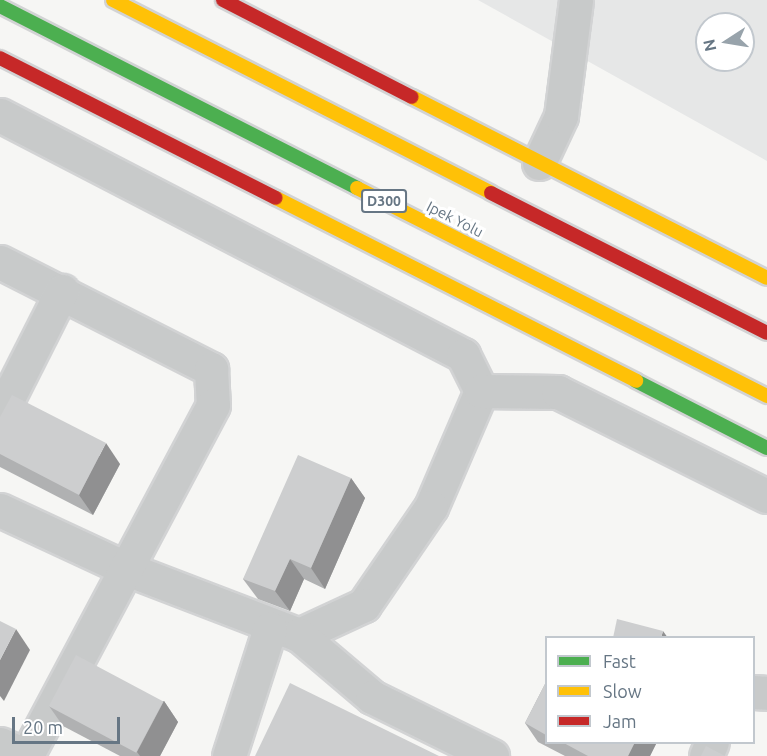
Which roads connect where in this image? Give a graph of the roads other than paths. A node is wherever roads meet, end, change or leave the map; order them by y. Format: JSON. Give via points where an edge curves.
{"nodes":[{"id":1,"x":113,"y":0,"type":"edge"},
{"id":2,"x":223,"y":0,"type":"edge"},
{"id":3,"x":576,"y":0,"type":"edge"},
{"id":4,"x":0,"y":6,"type":"edge"},
{"id":5,"x":0,"y":57,"type":"edge"},
{"id":6,"x":0,"y":115,"type":"edge"},
{"id":7,"x":539,"y":163,"type":"junction"},
{"id":8,"x":0,"y":262,"type":"edge"},
{"id":9,"x":767,"y":278,"type":"edge"},
{"id":10,"x":62,"y":291,"type":"junction"},
{"id":11,"x":767,"y":333,"type":"edge"},
{"id":12,"x":481,"y":391,"type":"junction"},
{"id":13,"x":767,"y":396,"type":"edge"},
{"id":14,"x":0,"y":414,"type":"edge"},
{"id":15,"x":767,"y":448,"type":"edge"},
{"id":16,"x":767,"y":496,"type":"edge"},
{"id":17,"x":0,"y":510,"type":"edge"},
{"id":18,"x":128,"y":569,"type":"junction"},
{"id":19,"x":285,"y":632,"type":"junction"},
{"id":20,"x":0,"y":744,"type":"edge"},
{"id":21,"x":26,"y":756,"type":"edge"},
{"id":22,"x":229,"y":756,"type":"edge"},
{"id":23,"x":492,"y":756,"type":"edge"}],
"edges":[{"from":1,"to":11,"type":"main road"},
{"from":2,"to":7,"type":"main road"},
{"from":3,"to":7,"type":"street","via":[[561,116]]},
{"from":4,"to":13,"type":"main road","name":"Ipek Yolu","number":"D300"},
{"from":5,"to":15,"type":"main road"},
{"from":6,"to":12,"type":"street","via":[[463,355]]},
{"from":7,"to":9,"type":"main road"},
{"from":8,"to":10,"type":"street"},
{"from":10,"to":14,"type":"street"},
{"from":10,"to":18,"type":"street","via":[[211,369],[213,405]]},
{"from":12,"to":16,"type":"street","via":[[558,393]]},
{"from":12,"to":19,"type":"street","via":[[431,507],[364,605]]},
{"from":17,"to":18,"type":"street"},
{"from":18,"to":19,"type":"street"},
{"from":18,"to":21,"type":"street"},
{"from":19,"to":22,"type":"street"},
{"from":19,"to":23,"type":"street","via":[[372,697]]},
{"from":20,"to":21,"type":"street"}]}
